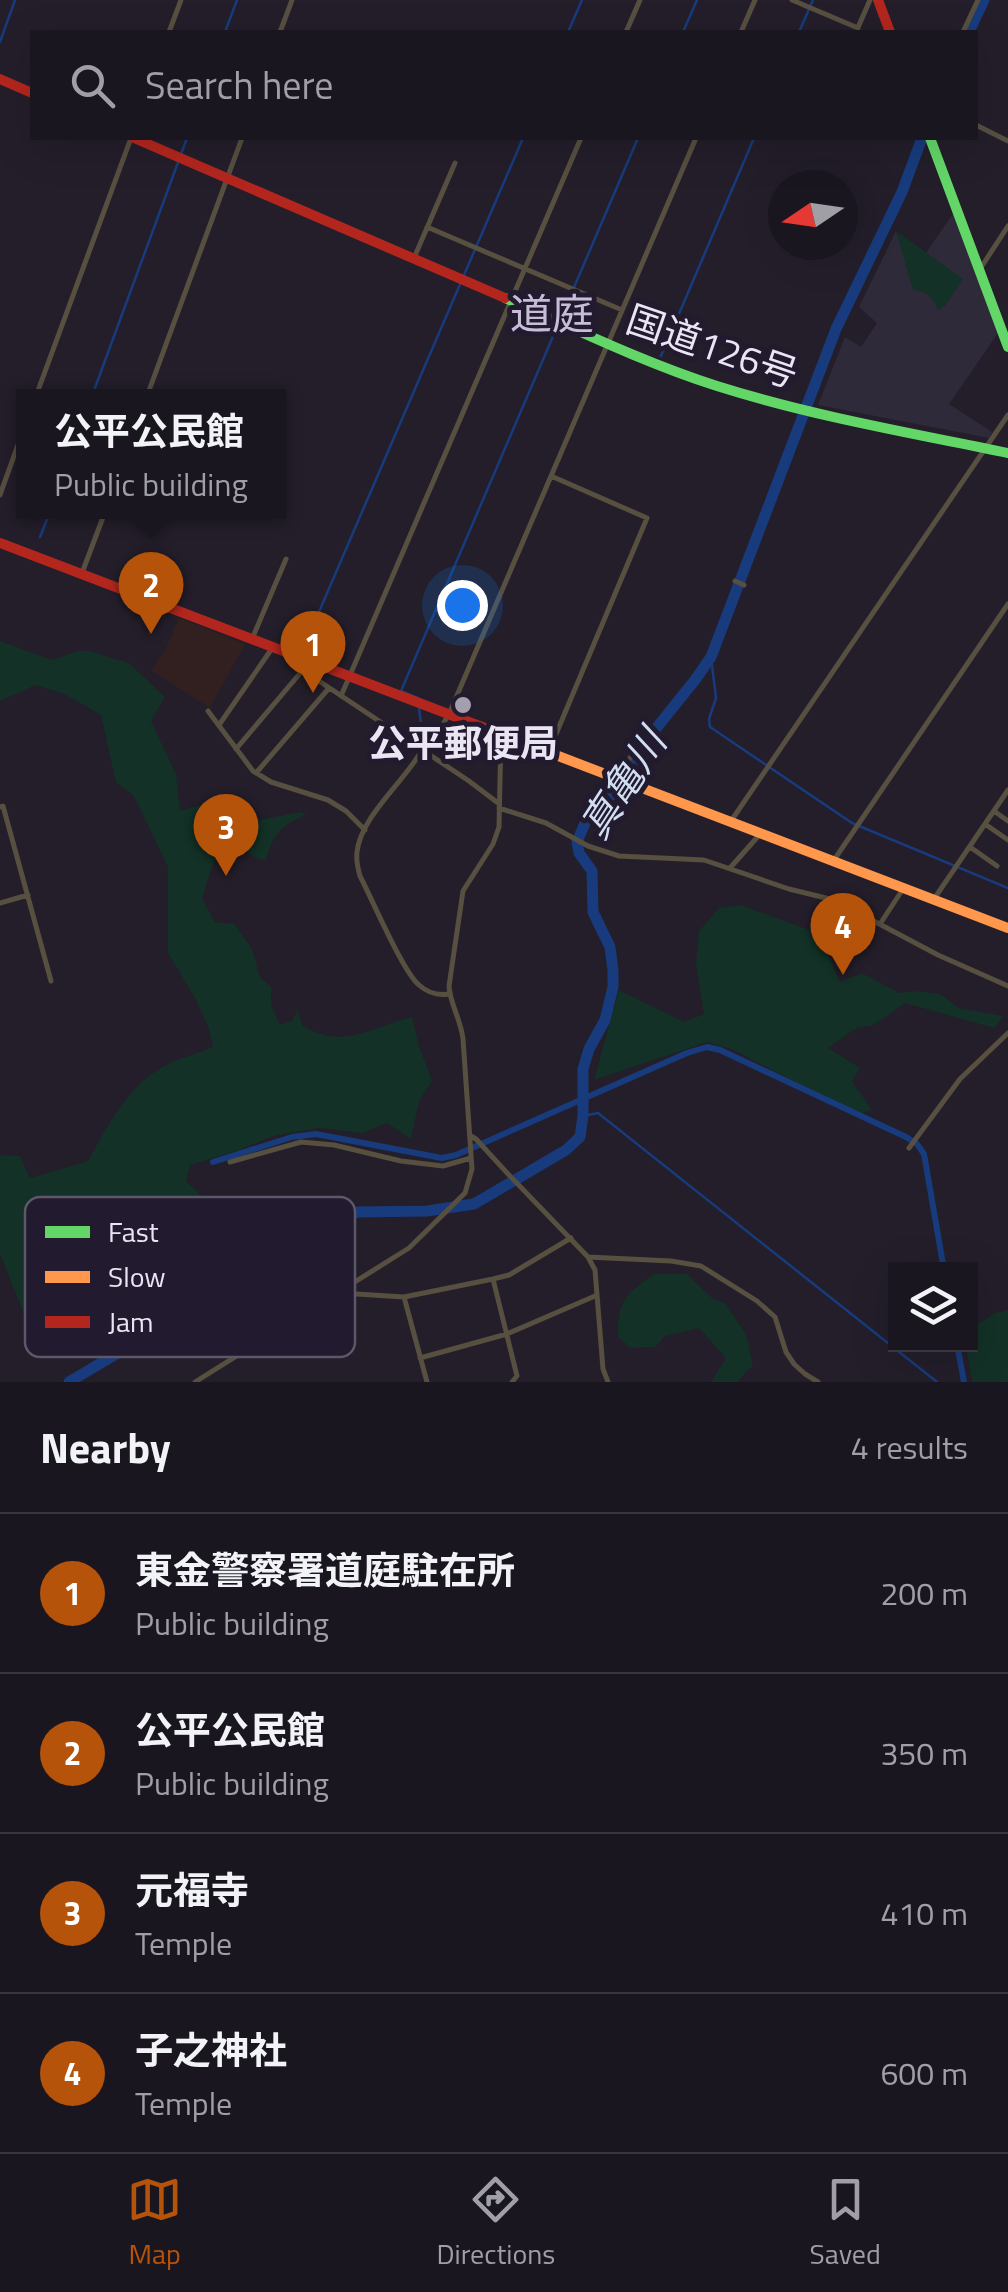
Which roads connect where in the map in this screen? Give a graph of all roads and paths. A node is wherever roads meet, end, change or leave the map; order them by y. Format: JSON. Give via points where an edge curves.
{"nodes":[{"id":1,"x":181,"y":0,"type":"edge"},
{"id":2,"x":292,"y":0,"type":"edge"},
{"id":3,"x":640,"y":0,"type":"edge"},
{"id":4,"x":755,"y":0,"type":"edge"},
{"id":5,"x":792,"y":0,"type":"edge"},
{"id":6,"x":870,"y":0,"type":"edge"},
{"id":7,"x":878,"y":0,"type":"edge"},
{"id":8,"x":978,"y":0,"type":"edge"},
{"id":9,"x":170,"y":30,"type":"edge"},
{"id":10,"x":281,"y":30,"type":"edge"},
{"id":11,"x":627,"y":30,"type":"edge"},
{"id":12,"x":742,"y":30,"type":"edge"},
{"id":13,"x":857,"y":30,"type":"edge"},
{"id":14,"x":889,"y":30,"type":"edge"},
{"id":15,"x":964,"y":30,"type":"edge"},
{"id":16,"x":0,"y":79,"type":"edge"},
{"id":17,"x":30,"y":92,"type":"edge"},
{"id":18,"x":978,"y":127,"type":"edge"},
{"id":19,"x":131,"y":140,"type":"edge"},
{"id":20,"x":137,"y":140,"type":"edge"},
{"id":21,"x":241,"y":140,"type":"edge"},
{"id":22,"x":580,"y":140,"type":"edge"},
{"id":23,"x":695,"y":140,"type":"edge"},
{"id":24,"x":931,"y":140,"type":"edge"},
{"id":25,"x":1008,"y":140,"type":"edge"},
{"id":26,"x":455,"y":163,"type":"dead end"},
{"id":27,"x":227,"y":177,"type":"junction"},
{"id":28,"x":1008,"y":226,"type":"edge"},
{"id":29,"x":428,"y":227,"type":"junction"},
{"id":30,"x":414,"y":258,"type":"junction"},
{"id":31,"x":525,"y":269,"type":"junction"},
{"id":32,"x":980,"y":269,"type":"junction"},
{"id":33,"x":512,"y":300,"type":"junction"},
{"id":34,"x":622,"y":310,"type":"junction"},
{"id":35,"x":608,"y":343,"type":"junction"},
{"id":36,"x":1008,"y":347,"type":"edge"},
{"id":37,"x":39,"y":389,"type":"edge"},
{"id":38,"x":150,"y":389,"type":"edge"},
{"id":39,"x":1008,"y":414,"type":"edge"},
{"id":40,"x":985,"y":448,"type":"junction"},
{"id":41,"x":16,"y":452,"type":"edge"},
{"id":42,"x":1008,"y":453,"type":"edge"},
{"id":43,"x":551,"y":476,"type":"junction"},
{"id":44,"x":0,"y":495,"type":"edge"},
{"id":45,"x":102,"y":519,"type":"edge"},
{"id":46,"x":0,"y":543,"type":"edge"},
{"id":47,"x":286,"y":559,"type":"dead end"},
{"id":48,"x":82,"y":573,"type":"junction"},
{"id":49,"x":735,"y":581,"type":"dead end"},
{"id":50,"x":744,"y":585,"type":"dead end"},
{"id":51,"x":1008,"y":604,"type":"edge"},
{"id":52,"x":252,"y":639,"type":"junction"},
{"id":53,"x":273,"y":647,"type":"junction"},
{"id":54,"x":295,"y":655,"type":"junction"},
{"id":55,"x":302,"y":670,"type":"junction"},
{"id":56,"x":350,"y":676,"type":"junction"},
{"id":57,"x":329,"y":688,"type":"junction"},
{"id":58,"x":341,"y":696,"type":"junction"},
{"id":59,"x":208,"y":711,"type":"dead end"},
{"id":60,"x":449,"y":714,"type":"junction"},
{"id":61,"x":218,"y":725,"type":"junction"},
{"id":62,"x":501,"y":735,"type":"junction"},
{"id":63,"x":642,"y":739,"type":"dead end"},
{"id":64,"x":236,"y":749,"type":"junction"},
{"id":65,"x":424,"y":751,"type":"junction"},
{"id":66,"x":548,"y":752,"type":"junction"},
{"id":67,"x":256,"y":774,"type":"junction"},
{"id":68,"x":616,"y":778,"type":"junction"},
{"id":69,"x":1008,"y":790,"type":"edge"},
{"id":70,"x":498,"y":805,"type":"junction"},
{"id":71,"x":0,"y":807,"type":"edge"},
{"id":72,"x":994,"y":811,"type":"junction"},
{"id":73,"x":730,"y":821,"type":"junction"},
{"id":74,"x":1008,"y":821,"type":"edge"},
{"id":75,"x":985,"y":824,"type":"junction"},
{"id":76,"x":365,"y":830,"type":"junction"},
{"id":77,"x":762,"y":832,"type":"junction"},
{"id":78,"x":1008,"y":840,"type":"edge"},
{"id":79,"x":970,"y":847,"type":"junction"},
{"id":80,"x":834,"y":860,"type":"junction"},
{"id":81,"x":996,"y":866,"type":"dead end"},
{"id":82,"x":730,"y":868,"type":"junction"},
{"id":83,"x":904,"y":888,"type":"junction"},
{"id":84,"x":28,"y":896,"type":"junction"},
{"id":85,"x":934,"y":899,"type":"junction"},
{"id":86,"x":0,"y":903,"type":"edge"},
{"id":87,"x":880,"y":924,"type":"junction"},
{"id":88,"x":1008,"y":928,"type":"edge"},
{"id":89,"x":51,"y":981,"type":"dead end"},
{"id":90,"x":1008,"y":986,"type":"edge"},
{"id":91,"x":449,"y":994,"type":"junction"},
{"id":92,"x":1008,"y":1033,"type":"edge"},
{"id":93,"x":469,"y":1136,"type":"junction"},
{"id":94,"x":909,"y":1148,"type":"dead end"},
{"id":95,"x":471,"y":1158,"type":"junction"},
{"id":96,"x":230,"y":1162,"type":"dead end"},
{"id":97,"x":571,"y":1238,"type":"junction"},
{"id":98,"x":588,"y":1257,"type":"junction"},
{"id":99,"x":493,"y":1279,"type":"junction"},
{"id":100,"x":355,"y":1283,"type":"edge"},
{"id":101,"x":355,"y":1294,"type":"edge"},
{"id":102,"x":597,"y":1295,"type":"junction"},
{"id":103,"x":404,"y":1297,"type":"junction"},
{"id":104,"x":507,"y":1334,"type":"junction"},
{"id":105,"x":236,"y":1357,"type":"edge"},
{"id":106,"x":420,"y":1358,"type":"junction"},
{"id":107,"x":195,"y":1382,"type":"edge"},
{"id":108,"x":427,"y":1382,"type":"edge"},
{"id":109,"x":512,"y":1382,"type":"edge"},
{"id":110,"x":608,"y":1382,"type":"edge"},
{"id":111,"x":818,"y":1382,"type":"edge"}],
"edges":[{"from":1,"to":9,"type":"street"},
{"from":2,"to":10,"type":"street"},
{"from":3,"to":11,"type":"street"},
{"from":4,"to":12,"type":"street"},
{"from":5,"to":13,"type":"street"},
{"from":6,"to":13,"type":"street"},
{"from":7,"to":14,"type":"main road"},
{"from":8,"to":15,"type":"street"},
{"from":16,"to":17,"type":"main road"},
{"from":18,"to":25,"type":"street"},
{"from":19,"to":37,"type":"street"},
{"from":20,"to":27,"type":"main road","name":"国道126号"},
{"from":21,"to":27,"type":"street"},
{"from":22,"to":31,"type":"street"},
{"from":23,"to":34,"type":"street"},
{"from":24,"to":32,"type":"main road"},
{"from":26,"to":29,"type":"street"},
{"from":27,"to":30,"type":"main road","name":"国道126号"},
{"from":27,"to":38,"type":"street"},
{"from":28,"to":32,"type":"street"},
{"from":29,"to":30,"type":"street"},
{"from":29,"to":31,"type":"street"},
{"from":30,"to":33,"type":"main road","name":"国道126号"},
{"from":31,"to":33,"type":"street"},
{"from":31,"to":34,"type":"street"},
{"from":32,"to":36,"type":"main road"},
{"from":33,"to":35,"type":"main road","name":"国道126号"},
{"from":33,"to":56,"type":"street"},
{"from":34,"to":35,"type":"street"},
{"from":35,"to":40,"type":"main road","name":"国道126号","via":[[715,385]]},
{"from":35,"to":43,"type":"street"},
{"from":39,"to":40,"type":"street"},
{"from":40,"to":42,"type":"main road","name":"国道126号"},
{"from":40,"to":73,"type":"street"},
{"from":41,"to":44,"type":"street"},
{"from":43,"to":60,"type":"street"},
{"from":43,"to":66,"type":"street","via":[[648,518]]},
{"from":45,"to":48,"type":"street"},
{"from":46,"to":48,"type":"main road"},
{"from":47,"to":52,"type":"street"},
{"from":48,"to":52,"type":"main road"},
{"from":49,"to":50,"type":"street"},
{"from":51,"to":80,"type":"street"},
{"from":52,"to":53,"type":"main road"},
{"from":53,"to":54,"type":"main road"},
{"from":53,"to":61,"type":"street"},
{"from":54,"to":55,"type":"street","via":[[292,663]]},
{"from":54,"to":56,"type":"main road"},
{"from":55,"to":57,"type":"street"},
{"from":55,"to":64,"type":"street"},
{"from":56,"to":58,"type":"street"},
{"from":56,"to":60,"type":"main road"},
{"from":57,"to":58,"type":"street"},
{"from":57,"to":67,"type":"street"},
{"from":58,"to":65,"type":"street"},
{"from":59,"to":61,"type":"street"},
{"from":60,"to":62,"type":"main road"},
{"from":60,"to":65,"type":"street"},
{"from":61,"to":64,"type":"street"},
{"from":62,"to":66,"type":"main road"},
{"from":62,"to":70,"type":"street"},
{"from":63,"to":68,"type":"street"},
{"from":64,"to":67,"type":"street"},
{"from":65,"to":70,"type":"street"},
{"from":65,"to":76,"type":"street"},
{"from":66,"to":68,"type":"main road"},
{"from":67,"to":76,"type":"street","via":[[328,800]]},
{"from":68,"to":73,"type":"main road"},
{"from":69,"to":72,"type":"street"},
{"from":70,"to":82,"type":"street","via":[[618,856],[704,860]]},
{"from":70,"to":91,"type":"street","via":[[493,844],[460,905]]},
{"from":71,"to":84,"type":"street"},
{"from":72,"to":74,"type":"street"},
{"from":72,"to":75,"type":"street"},
{"from":73,"to":77,"type":"main road"},
{"from":75,"to":78,"type":"street"},
{"from":75,"to":79,"type":"street"},
{"from":76,"to":91,"type":"street","via":[[356,852],[360,876],[411,978],[430,993]]},
{"from":77,"to":80,"type":"main road"},
{"from":77,"to":82,"type":"street"},
{"from":79,"to":81,"type":"street"},
{"from":79,"to":85,"type":"street"},
{"from":80,"to":83,"type":"main road"},
{"from":82,"to":87,"type":"street","via":[[834,900]]},
{"from":83,"to":85,"type":"main road"},
{"from":83,"to":87,"type":"street"},
{"from":84,"to":86,"type":"street"},
{"from":84,"to":89,"type":"street"},
{"from":85,"to":88,"type":"main road"},
{"from":87,"to":90,"type":"street"},
{"from":91,"to":93,"type":"street","via":[[462,1029]]},
{"from":92,"to":94,"type":"street","via":[[960,1078]]},
{"from":93,"to":95,"type":"street"},
{"from":93,"to":97,"type":"street"},
{"from":95,"to":96,"type":"street","via":[[442,1166],[301,1142]]},
{"from":95,"to":100,"type":"street","via":[[471,1179],[460,1199],[409,1248]]},
{"from":97,"to":98,"type":"street"},
{"from":97,"to":99,"type":"street"},
{"from":98,"to":102,"type":"street"},
{"from":98,"to":111,"type":"street","via":[[701,1266],[775,1316],[786,1352]]},
{"from":99,"to":103,"type":"street"},
{"from":99,"to":104,"type":"street"},
{"from":101,"to":103,"type":"street"},
{"from":102,"to":104,"type":"street"},
{"from":102,"to":110,"type":"street"},
{"from":103,"to":106,"type":"street"},
{"from":104,"to":106,"type":"street"},
{"from":104,"to":109,"type":"street","via":[[517,1376]]},
{"from":105,"to":107,"type":"street"},
{"from":106,"to":108,"type":"street"}]}
